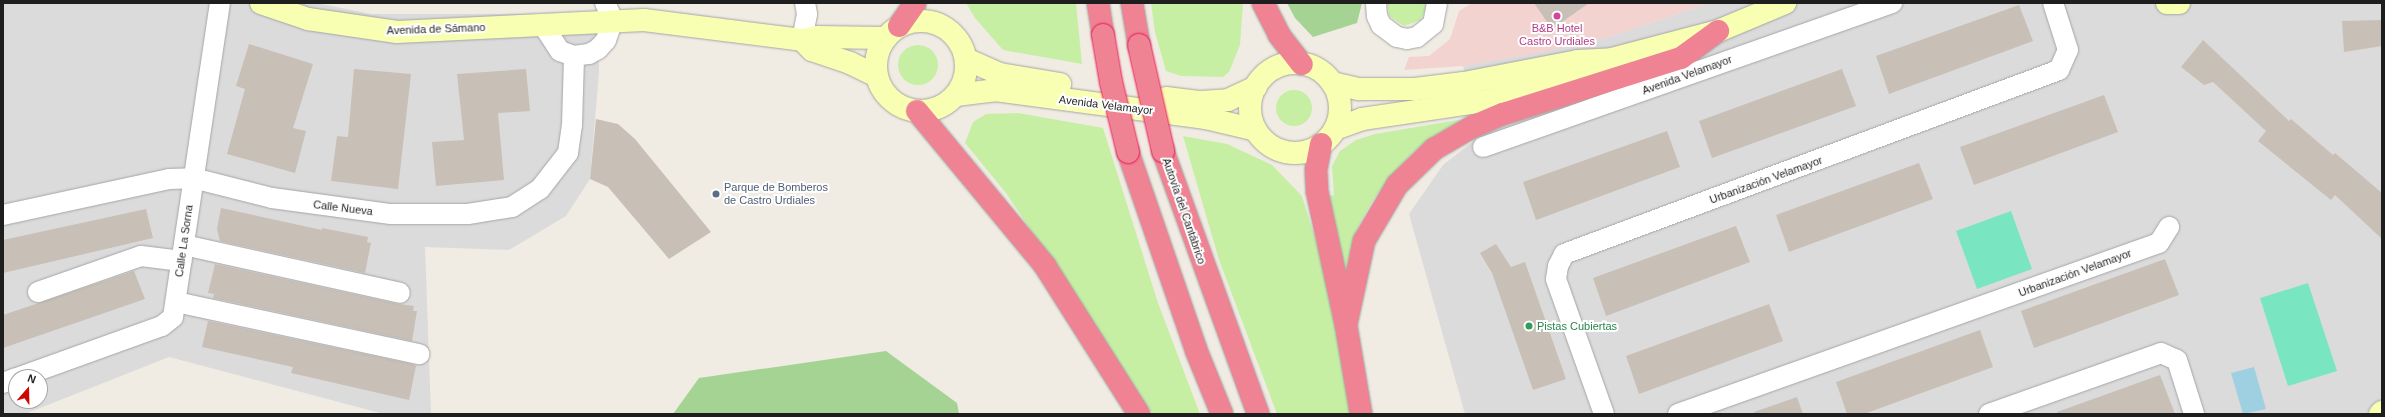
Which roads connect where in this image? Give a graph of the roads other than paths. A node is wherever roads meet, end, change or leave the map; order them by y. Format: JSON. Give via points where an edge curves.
{"nodes":[{"id":1,"x":220,"y":3,"type":"edge"},
{"id":2,"x":261,"y":3,"type":"edge"},
{"id":3,"x":805,"y":3,"type":"edge"},
{"id":4,"x":915,"y":3,"type":"edge"},
{"id":5,"x":1098,"y":3,"type":"edge"},
{"id":6,"x":1132,"y":3,"type":"edge"},
{"id":7,"x":1263,"y":3,"type":"edge"},
{"id":8,"x":1376,"y":3,"type":"edge"},
{"id":9,"x":1437,"y":3,"type":"edge"},
{"id":10,"x":1785,"y":3,"type":"edge"},
{"id":11,"x":1892,"y":3,"type":"edge"},
{"id":12,"x":2053,"y":3,"type":"edge"},
{"id":13,"x":2167,"y":3,"type":"edge"},
{"id":14,"x":2179,"y":3,"type":"edge"},
{"id":15,"x":609,"y":12,"type":"edge"},
{"id":16,"x":543,"y":25,"type":"junction"},
{"id":17,"x":1718,"y":31,"type":"junction"},
{"id":18,"x":892,"y":32,"type":"junction"},
{"id":19,"x":802,"y":40,"type":"junction"},
{"id":20,"x":574,"y":56,"type":"junction"},
{"id":21,"x":966,"y":59,"type":"junction"},
{"id":22,"x":1612,"y":59,"type":"junction"},
{"id":23,"x":1302,"y":64,"type":"junction"},
{"id":24,"x":877,"y":76,"type":"junction"},
{"id":25,"x":1332,"y":83,"type":"junction"},
{"id":26,"x":1256,"y":87,"type":"junction"},
{"id":27,"x":956,"y":95,"type":"junction"},
{"id":28,"x":917,"y":111,"type":"junction"},
{"id":29,"x":1256,"y":130,"type":"junction"},
{"id":30,"x":1328,"y":137,"type":"junction"},
{"id":31,"x":1483,"y":147,"type":"dead end"},
{"id":32,"x":193,"y":178,"type":"junction"},
{"id":33,"x":3,"y":215,"type":"edge"},
{"id":34,"x":2169,"y":227,"type":"dead end"},
{"id":35,"x":183,"y":253,"type":"junction"},
{"id":36,"x":38,"y":292,"type":"dead end"},
{"id":37,"x":400,"y":293,"type":"dead end"},
{"id":38,"x":176,"y":302,"type":"junction"},
{"id":39,"x":1346,"y":325,"type":"junction"},
{"id":40,"x":419,"y":354,"type":"dead end"},
{"id":41,"x":42,"y":369,"type":"edge"},
{"id":42,"x":1139,"y":414,"type":"edge"},
{"id":43,"x":1222,"y":414,"type":"edge"},
{"id":44,"x":1258,"y":414,"type":"edge"},
{"id":45,"x":1361,"y":414,"type":"edge"},
{"id":46,"x":1604,"y":414,"type":"edge"},
{"id":47,"x":1678,"y":414,"type":"edge"},
{"id":48,"x":1989,"y":414,"type":"edge"},
{"id":49,"x":2194,"y":414,"type":"edge"}],
"edges":[{"from":1,"to":32,"type":"street","name":"Calle La Sorna"},
{"from":2,"to":16,"type":"street","name":"Avenida de Sámano","via":[[308,19],[397,32]]},
{"from":3,"to":19,"type":"street","via":[[807,14]]},
{"from":4,"to":18,"type":"highway"},
{"from":5,"to":43,"type":"highway","bridge":true,"via":[[1111,82],[1128,152],[1196,350]]},
{"from":6,"to":44,"type":"highway","name":"Autovía del Cantábrico","bridge":true,"via":[[1163,151]]},
{"from":7,"to":23,"type":"highway","via":[[1279,35]]},
{"from":8,"to":9,"type":"street","via":[[1376,16],[1381,26],[1397,37],[1407,39],[1421,34],[1433,24]]},
{"from":10,"to":17,"type":"street"},
{"from":11,"to":31,"type":"street","name":"Avenida Velamayor"},
{"from":12,"to":46,"type":"street","name":"Urbanización Velamayor","via":[[2068,50],[2059,70],[1564,254],[1558,266],[1556,279]]},
{"from":13,"to":14,"type":"street"},
{"from":15,"to":16,"type":"street","name":"Avenida de Sámano"},
{"from":15,"to":19,"type":"street","name":"Avenida de Sámano"},
{"from":15,"to":20,"type":"street","via":[[606,40],[598,50]]},
{"from":16,"to":20,"type":"street","via":[[560,51]]},
{"from":17,"to":22,"type":"street"},
{"from":17,"to":39,"type":"highway","via":[[1681,58],[1503,114],[1472,127],[1434,149],[1397,185],[1364,241]]},
{"from":18,"to":19,"type":"street","name":"Avenida de Sámano"},
{"from":18,"to":21,"type":"street","via":[[923,21],[947,28],[963,47]]},
{"from":18,"to":24,"type":"street","via":[[877,56]]},
{"from":19,"to":24,"type":"street","name":"Avenida de Sámano","via":[[812,50],[850,63]]},
{"from":20,"to":32,"type":"street","name":"Calle Nueva","via":[[572,125],[568,153],[540,189],[512,207],[468,214],[392,214],[280,199]]},
{"from":21,"to":26,"type":"street","name":"Avenida Velamayor","via":[[1000,74],[1185,101],[1228,100]]},
{"from":21,"to":27,"type":"street","via":[[962,84]]},
{"from":22,"to":25,"type":"street","via":[[1578,61],[1464,83],[1415,89],[1359,89]]},
{"from":22,"to":30,"type":"street","via":[[1585,77],[1491,100],[1362,119]]},
{"from":23,"to":25,"type":"street","via":[[1314,67]]},
{"from":23,"to":26,"type":"street","via":[[1288,64],[1275,68],[1264,76]]},
{"from":24,"to":28,"type":"street","via":[[882,90],[892,101]]},
{"from":25,"to":30,"type":"street","via":[[1340,106]]},
{"from":26,"to":29,"type":"street","via":[[1250,108]]},
{"from":27,"to":28,"type":"street","via":[[932,110]]},
{"from":27,"to":29,"type":"street","name":"Avenida Velamayor","via":[[995,90],[1206,118]]},
{"from":28,"to":42,"type":"highway","via":[[1045,266]]},
{"from":29,"to":30,"type":"street","via":[[1274,148],[1286,152],[1298,153]]},
{"from":30,"to":39,"type":"highway","via":[[1316,170],[1317,191]]},
{"from":32,"to":33,"type":"street","name":"Calle Nueva","via":[[169,179]]},
{"from":32,"to":35,"type":"street","name":"Calle La Sorna"},
{"from":34,"to":47,"type":"street","name":"Urbanización Velamayor","via":[[2159,243]]},
{"from":35,"to":36,"type":"street","via":[[141,256]]},
{"from":35,"to":37,"type":"street"},
{"from":35,"to":38,"type":"street","name":"Calle La Sorna"},
{"from":38,"to":40,"type":"street"},
{"from":38,"to":41,"type":"street","name":"Calle La Sorna","via":[[173,317],[162,326]]},
{"from":39,"to":45,"type":"highway"},
{"from":48,"to":49,"type":"street","via":[[2161,353],[2177,360]]}]}
